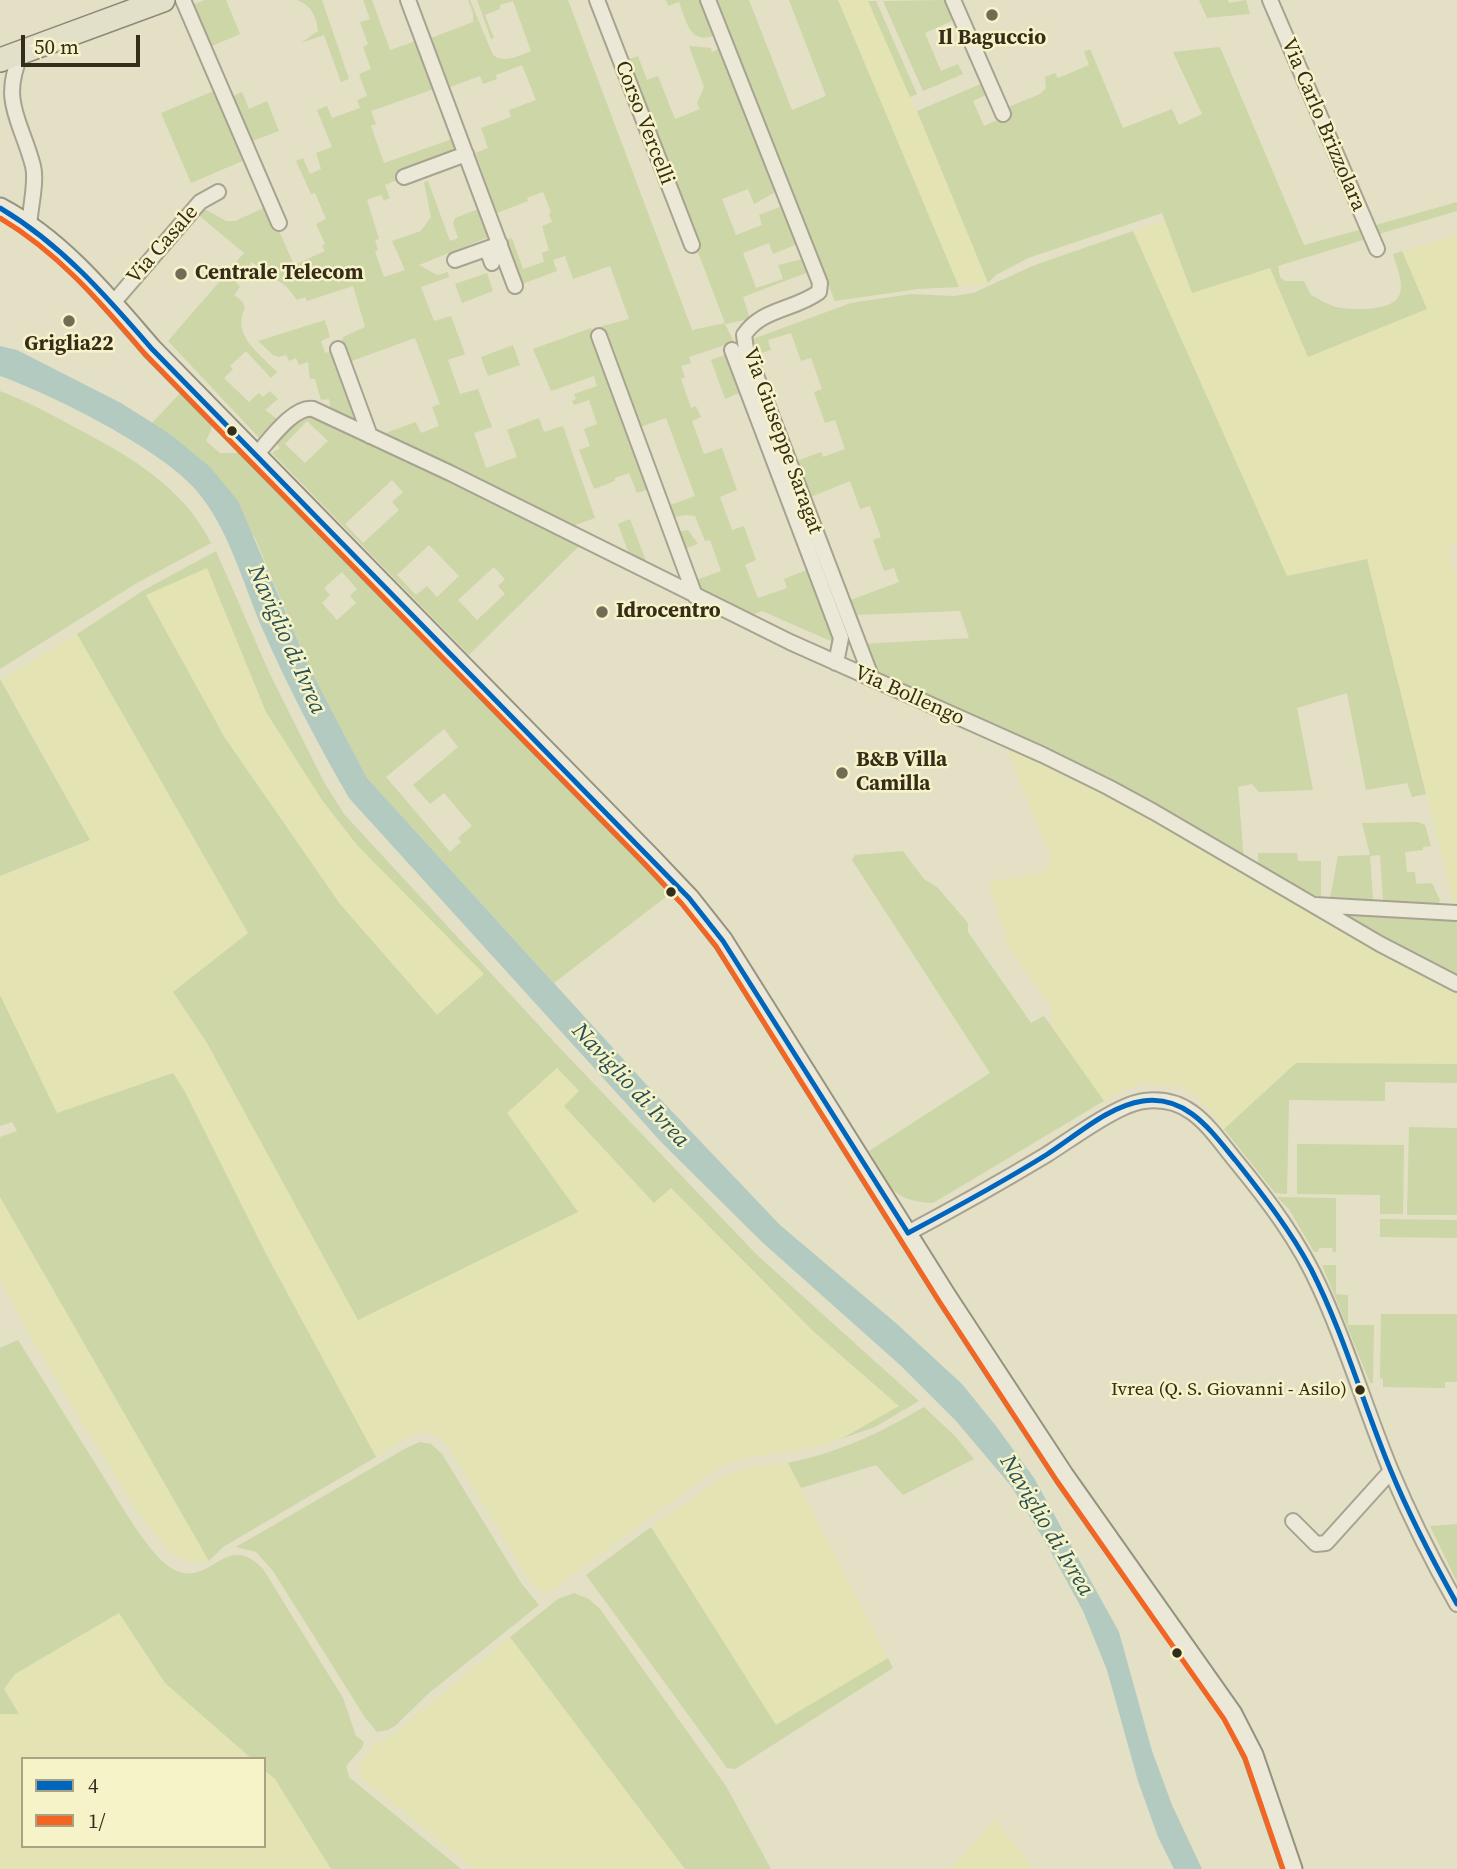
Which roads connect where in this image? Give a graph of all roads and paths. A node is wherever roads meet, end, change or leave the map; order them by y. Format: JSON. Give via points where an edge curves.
{"nodes":[{"id":1,"x":163,"y":0,"type":"edge"},
{"id":2,"x":183,"y":0,"type":"edge"},
{"id":3,"x":408,"y":0,"type":"edge"},
{"id":4,"x":597,"y":0,"type":"edge"},
{"id":5,"x":708,"y":0,"type":"edge"},
{"id":6,"x":953,"y":0,"type":"edge"},
{"id":7,"x":1270,"y":0,"type":"edge"},
{"id":8,"x":22,"y":52,"type":"junction"},
{"id":9,"x":0,"y":60,"type":"edge"},
{"id":10,"x":1003,"y":114,"type":"dead end"},
{"id":11,"x":466,"y":154,"type":"junction"},
{"id":12,"x":404,"y":177,"type":"dead end"},
{"id":13,"x":218,"y":192,"type":"dead end"},
{"id":14,"x":0,"y":208,"type":"edge"},
{"id":15,"x":279,"y":223,"type":"dead end"},
{"id":16,"x":29,"y":226,"type":"junction"},
{"id":17,"x":692,"y":245,"type":"dead end"},
{"id":18,"x":493,"y":246,"type":"junction"},
{"id":19,"x":1377,"y":249,"type":"dead end"},
{"id":20,"x":455,"y":260,"type":"dead end"},
{"id":21,"x":492,"y":263,"type":"dead end"},
{"id":22,"x":516,"y":286,"type":"dead end"},
{"id":23,"x":113,"y":303,"type":"junction"},
{"id":24,"x":599,"y":336,"type":"dead end"},
{"id":25,"x":338,"y":349,"type":"dead end"},
{"id":26,"x":732,"y":350,"type":"dead end"},
{"id":27,"x":370,"y":436,"type":"junction"},
{"id":28,"x":256,"y":455,"type":"junction"},
{"id":29,"x":695,"y":596,"type":"junction"},
{"id":30,"x":835,"y":663,"type":"junction"},
{"id":31,"x":872,"y":679,"type":"junction"},
{"id":32,"x":1314,"y":905,"type":"junction"},
{"id":33,"x":1457,"y":913,"type":"edge"},
{"id":34,"x":1457,"y":984,"type":"edge"},
{"id":35,"x":908,"y":1233,"type":"junction"},
{"id":36,"x":1391,"y":1471,"type":"junction"},
{"id":37,"x":1293,"y":1521,"type":"dead end"},
{"id":38,"x":1457,"y":1604,"type":"edge"},
{"id":39,"x":1292,"y":1869,"type":"edge"}],
"edges":[{"from":1,"to":8,"type":"main road"},
{"from":2,"to":15,"type":"street"},
{"from":3,"to":11,"type":"street"},
{"from":4,"to":17,"type":"street","name":"Corso Vercelli"},
{"from":5,"to":31,"type":"street","name":"Via Giuseppe Saragat","via":[[820,283],[819,292],[810,298],[754,321],[744,340]]},
{"from":6,"to":10,"type":"street"},
{"from":7,"to":19,"type":"street","name":"Via Carlo Brizzolara"},
{"from":8,"to":9,"type":"main road"},
{"from":8,"to":16,"type":"street","via":[[6,91],[33,166]]},
{"from":11,"to":12,"type":"street"},
{"from":11,"to":18,"type":"street"},
{"from":13,"to":23,"type":"street","name":"Via Casale","via":[[200,202]]},
{"from":14,"to":16,"type":"main road","name":"Via Casale"},
{"from":16,"to":23,"type":"main road","name":"Via Casale"},
{"from":18,"to":20,"type":"street"},
{"from":18,"to":21,"type":"street"},
{"from":18,"to":22,"type":"street"},
{"from":23,"to":28,"type":"main road","name":"Via Casale"},
{"from":24,"to":29,"type":"street"},
{"from":25,"to":27,"type":"street","via":[[352,373]]},
{"from":26,"to":30,"type":"street","via":[[841,638]]},
{"from":27,"to":28,"type":"street","name":"Via Bollengo","via":[[306,407]]},
{"from":27,"to":29,"type":"street","name":"Via Bollengo"},
{"from":28,"to":35,"type":"main road","name":"Via Casale","via":[[689,898],[723,941]]},
{"from":29,"to":30,"type":"street","name":"Via Bollengo"},
{"from":30,"to":31,"type":"street","name":"Via Bollengo"},
{"from":31,"to":32,"type":"street","name":"Via Bollengo","via":[[1108,787]]},
{"from":32,"to":33,"type":"street","name":"Via Bollengo"},
{"from":32,"to":34,"type":"street"},
{"from":35,"to":36,"type":"street","via":[[1140,1101],[1181,1104],[1213,1133],[1265,1197],[1305,1258]]},
{"from":35,"to":39,"type":"main road","name":"Via Casale","via":[[1064,1475],[1232,1714],[1253,1755]]},
{"from":36,"to":37,"type":"street","via":[[1326,1543],[1316,1545]]},
{"from":36,"to":38,"type":"street"}]}
